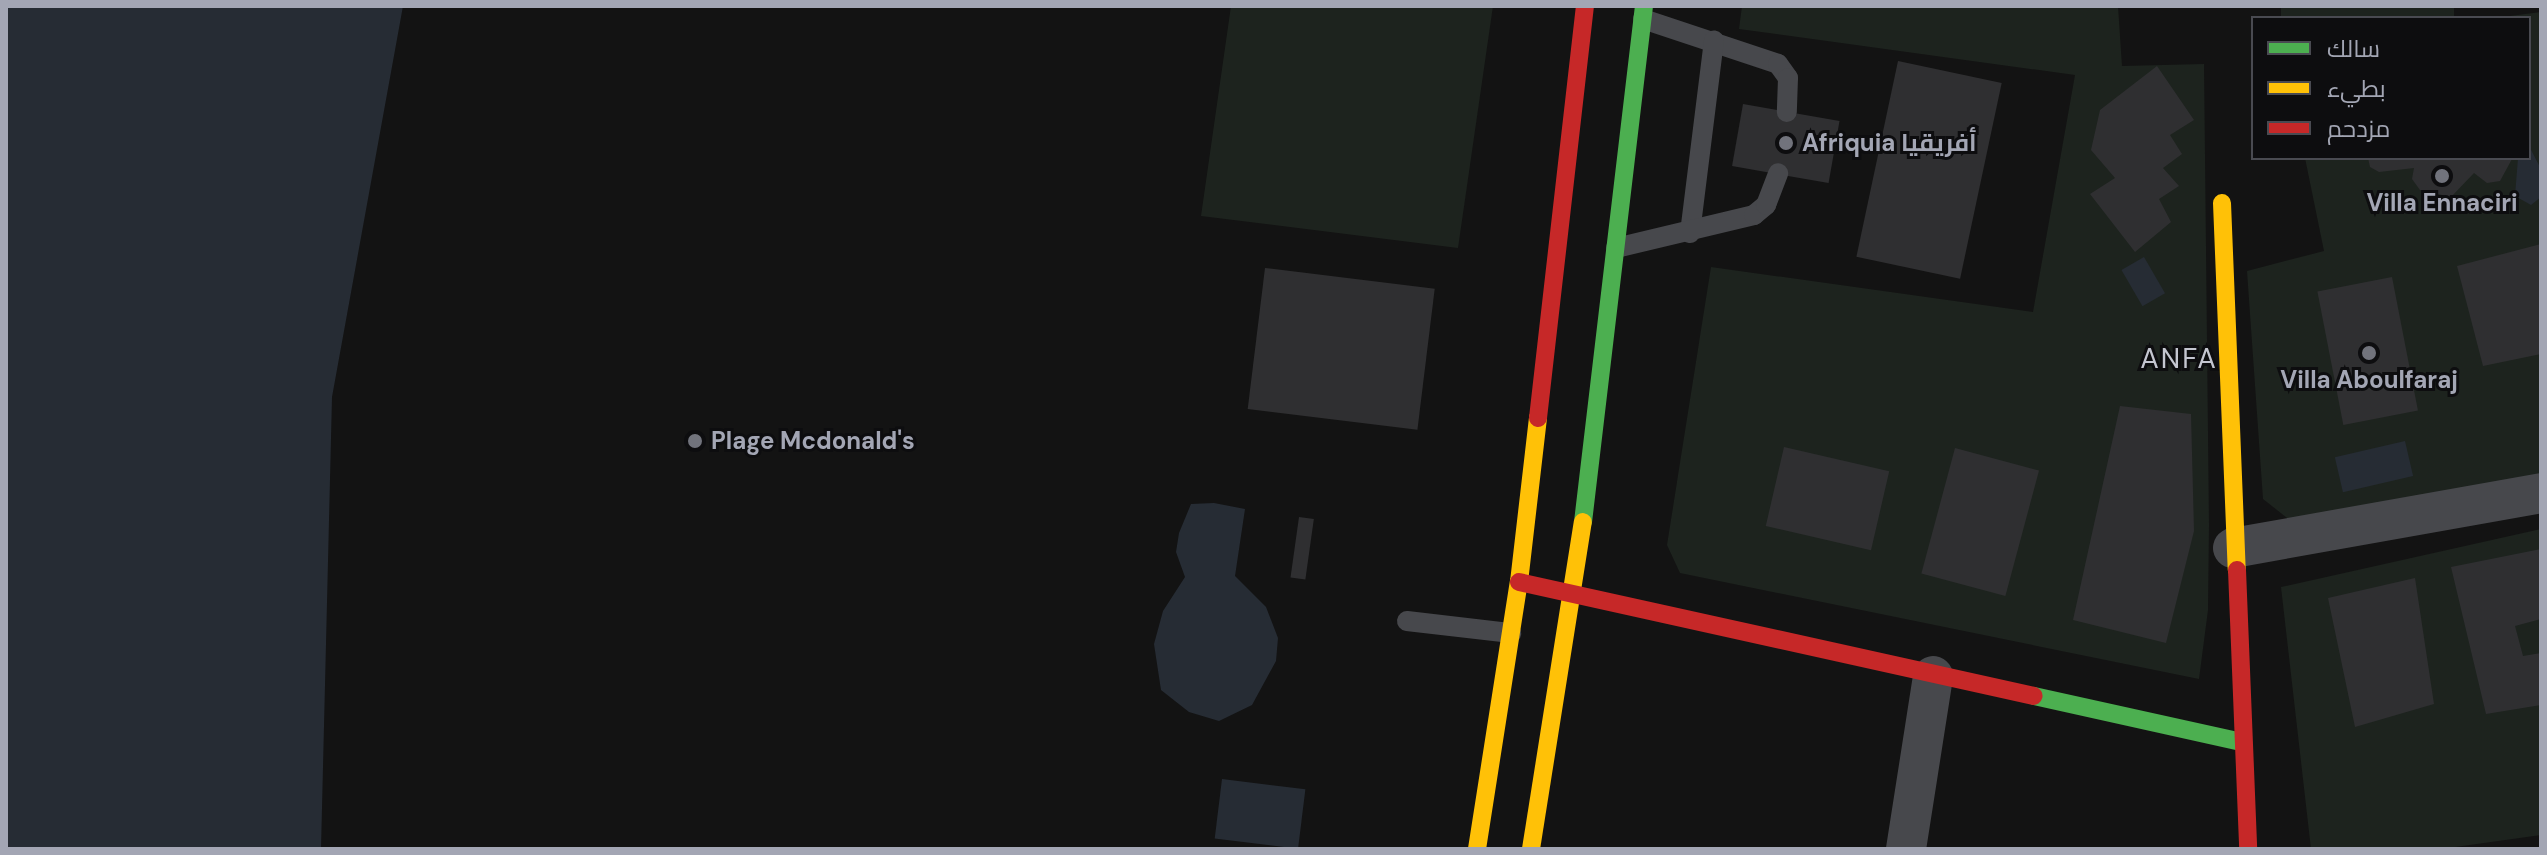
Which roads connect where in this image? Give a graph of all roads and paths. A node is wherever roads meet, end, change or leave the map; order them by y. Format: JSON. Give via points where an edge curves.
{"nodes":[{"id":1,"x":1590,"y":11,"type":"edge"},
{"id":2,"x":1639,"y":14,"type":"edge"},
{"id":3,"x":1714,"y":40,"type":"junction"},
{"id":4,"x":1787,"y":112,"type":"dead end"},
{"id":5,"x":1778,"y":173,"type":"dead end"},
{"id":6,"x":2222,"y":203,"type":"dead end"},
{"id":7,"x":1690,"y":233,"type":"junction"},
{"id":8,"x":1608,"y":248,"type":"junction"},
{"id":9,"x":2541,"y":493,"type":"edge"},
{"id":10,"x":2233,"y":548,"type":"junction"},
{"id":11,"x":1519,"y":582,"type":"junction"},
{"id":12,"x":1574,"y":596,"type":"junction"},
{"id":13,"x":1407,"y":621,"type":"dead end"},
{"id":14,"x":1511,"y":633,"type":"junction"},
{"id":15,"x":1933,"y":676,"type":"junction"},
{"id":16,"x":2241,"y":742,"type":"junction"},
{"id":17,"x":1477,"y":849,"type":"edge"},
{"id":18,"x":1531,"y":849,"type":"edge"},
{"id":19,"x":1906,"y":849,"type":"edge"},
{"id":20,"x":2248,"y":849,"type":"edge"}],
"edges":[{"from":1,"to":11,"type":"main road","via":[[1565,247]]},
{"from":2,"to":3,"type":"lane"},
{"from":2,"to":8,"type":"main road"},
{"from":3,"to":4,"type":"lane","via":[[1778,64],[1788,78]]},
{"from":3,"to":7,"type":"lane"},
{"from":5,"to":7,"type":"lane","via":[[1762,210]]},
{"from":6,"to":10,"type":"main road"},
{"from":7,"to":8,"type":"lane"},
{"from":8,"to":12,"type":"main road"},
{"from":9,"to":10,"type":"street"},
{"from":10,"to":16,"type":"main road"},
{"from":11,"to":12,"type":"main road"},
{"from":11,"to":14,"type":"main road"},
{"from":12,"to":15,"type":"main road"},
{"from":12,"to":18,"type":"main road"},
{"from":13,"to":14,"type":"lane"},
{"from":14,"to":17,"type":"main road"},
{"from":15,"to":16,"type":"main road"},
{"from":15,"to":19,"type":"street"},
{"from":16,"to":20,"type":"main road"}]}
